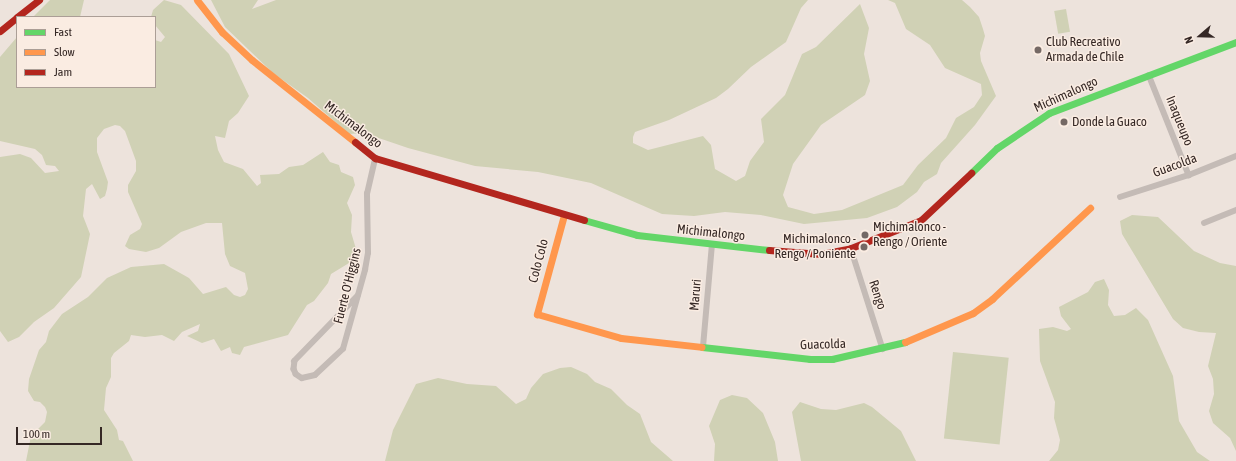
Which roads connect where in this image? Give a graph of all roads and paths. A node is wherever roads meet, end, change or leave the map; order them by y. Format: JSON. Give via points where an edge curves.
{"nodes":[{"id":1,"x":39,"y":0,"type":"edge"},
{"id":2,"x":197,"y":0,"type":"edge"},
{"id":3,"x":18,"y":16,"type":"edge"},
{"id":4,"x":16,"y":18,"type":"edge"},
{"id":5,"x":0,"y":31,"type":"edge"},
{"id":6,"x":1236,"y":42,"type":"edge"},
{"id":7,"x":1149,"y":75,"type":"junction"},
{"id":8,"x":1236,"y":156,"type":"edge"},
{"id":9,"x":375,"y":158,"type":"junction"},
{"id":10,"x":1189,"y":175,"type":"junction"},
{"id":11,"x":1120,"y":197,"type":"dead end"},
{"id":12,"x":1090,"y":208,"type":"dead end"},
{"id":13,"x":1236,"y":210,"type":"edge"},
{"id":14,"x":564,"y":215,"type":"junction"},
{"id":15,"x":1204,"y":223,"type":"dead end"},
{"id":16,"x":712,"y":245,"type":"junction"},
{"id":17,"x":850,"y":248,"type":"junction"},
{"id":18,"x":358,"y":296,"type":"junction"},
{"id":19,"x":537,"y":314,"type":"joint"},
{"id":20,"x":703,"y":347,"type":"junction"},
{"id":21,"x":883,"y":349,"type":"junction"}],
"edges":[{"from":1,"to":3,"type":"main road"},
{"from":2,"to":9,"type":"main road","name":"Michimalongo","via":[[222,32],[252,60]]},
{"from":4,"to":5,"type":"main road"},
{"from":6,"to":7,"type":"main road","name":"Michimalongo"},
{"from":7,"to":10,"type":"street","name":"Inaqueupo"},
{"from":7,"to":17,"type":"main road","name":"Michimalongo","via":[[1060,108],[1038,120],[997,148],[921,220]]},
{"from":8,"to":10,"type":"street","name":"Guacolda"},
{"from":9,"to":14,"type":"main road","name":"Michimalongo"},
{"from":9,"to":18,"type":"street","name":"Fuerte O'Higgins","via":[[367,194],[370,241]]},
{"from":10,"to":11,"type":"street","name":"Guacolda"},
{"from":12,"to":21,"type":"main road","name":"Guacolda","via":[[992,299],[973,312],[945,327]]},
{"from":13,"to":15,"type":"street"},
{"from":14,"to":16,"type":"main road","name":"Michimalongo","via":[[647,238]]},
{"from":14,"to":19,"type":"main road","name":"Colo Colo"},
{"from":16,"to":17,"type":"main road","name":"Michimalongo","via":[[821,254]]},
{"from":16,"to":20,"type":"street","name":"Maruri"},
{"from":17,"to":21,"type":"street","name":"Rengo"},
{"from":18,"to":18,"type":"street","name":"Fuerte O'Higgins","via":[[343,349],[315,375],[302,378],[294,369],[295,361]]},
{"from":19,"to":20,"type":"main road","name":"Guacolda","via":[[621,338]]},
{"from":20,"to":21,"type":"main road","name":"Guacolda","via":[[810,359],[832,359]]}]}
